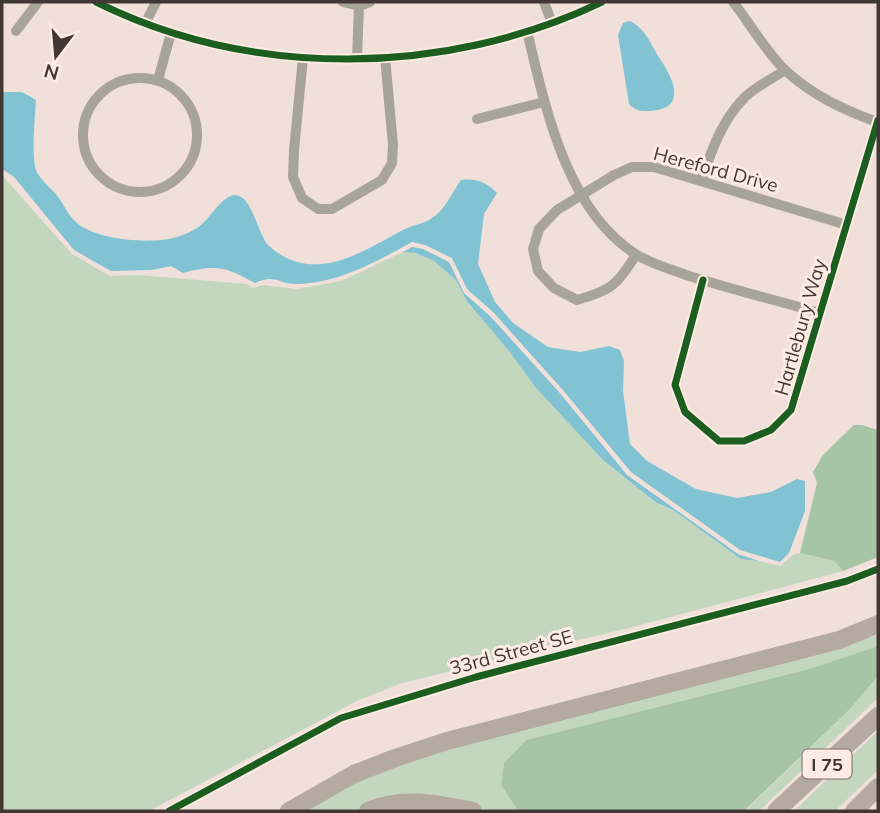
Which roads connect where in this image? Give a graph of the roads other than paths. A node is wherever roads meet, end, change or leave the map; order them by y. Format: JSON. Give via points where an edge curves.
{"nodes":[{"id":1,"x":38,"y":2,"type":"edge"},
{"id":2,"x":96,"y":2,"type":"edge"},
{"id":3,"x":156,"y":2,"type":"edge"},
{"id":4,"x":343,"y":2,"type":"edge"},
{"id":5,"x":544,"y":2,"type":"edge"},
{"id":6,"x":601,"y":2,"type":"edge"},
{"id":7,"x":733,"y":2,"type":"edge"},
{"id":8,"x":365,"y":4,"type":"edge"},
{"id":9,"x":552,"y":23,"type":"junction"},
{"id":10,"x":145,"y":24,"type":"junction"},
{"id":11,"x":16,"y":31,"type":"dead end"},
{"id":12,"x":527,"y":31,"type":"junction"},
{"id":13,"x":171,"y":33,"type":"junction"},
{"id":14,"x":303,"y":58,"type":"junction"},
{"id":15,"x":386,"y":58,"type":"junction"},
{"id":16,"x":357,"y":59,"type":"junction"},
{"id":17,"x":785,"y":70,"type":"junction"},
{"id":18,"x":158,"y":80,"type":"junction"},
{"id":19,"x":544,"y":102,"type":"junction"},
{"id":20,"x":477,"y":119,"type":"dead end"},
{"id":21,"x":878,"y":121,"type":"edge"},
{"id":22,"x":701,"y":181,"type":"junction"},
{"id":23,"x":582,"y":197,"type":"junction"},
{"id":24,"x":846,"y":225,"type":"junction"},
{"id":25,"x":636,"y":255,"type":"junction"},
{"id":26,"x":703,"y":280,"type":"junction"},
{"id":27,"x":820,"y":313,"type":"junction"},
{"id":28,"x":878,"y":569,"type":"edge"},
{"id":29,"x":878,"y":624,"type":"edge"},
{"id":30,"x":878,"y":716,"type":"edge"},
{"id":31,"x":878,"y":787,"type":"edge"},
{"id":32,"x":169,"y":811,"type":"edge"},
{"id":33,"x":291,"y":811,"type":"edge"},
{"id":34,"x":368,"y":811,"type":"edge"},
{"id":35,"x":473,"y":811,"type":"edge"},
{"id":36,"x":776,"y":811,"type":"edge"},
{"id":37,"x":854,"y":811,"type":"edge"}],
"edges":[{"from":1,"to":11,"type":"street"},
{"from":2,"to":10,"type":"street"},
{"from":3,"to":10,"type":"street"},
{"from":4,"to":8,"type":"street"},
{"from":5,"to":9,"type":"street"},
{"from":6,"to":9,"type":"street"},
{"from":7,"to":17,"type":"street"},
{"from":8,"to":16,"type":"street"},
{"from":9,"to":12,"type":"street"},
{"from":10,"to":13,"type":"street"},
{"from":12,"to":15,"type":"street","via":[[429,55]]},
{"from":12,"to":19,"type":"street"},
{"from":13,"to":14,"type":"street"},
{"from":13,"to":18,"type":"street"},
{"from":14,"to":15,"type":"street","via":[[293,177],[302,198],[318,209],[332,209],[382,180],[392,163]]},
{"from":14,"to":16,"type":"street"},
{"from":15,"to":16,"type":"street"},
{"from":17,"to":21,"type":"street","via":[[839,108]]},
{"from":17,"to":22,"type":"street","via":[[745,96],[725,122]]},
{"from":18,"to":18,"type":"street","via":[[132,78],[108,86],[90,105],[82,129],[86,154],[100,176],[122,189],[148,191],[172,183],[189,164],[197,140],[194,115],[180,93]]},
{"from":19,"to":20,"type":"street"},
{"from":19,"to":23,"type":"street"},
{"from":21,"to":24,"type":"street","name":"Hartlebury Way"},
{"from":22,"to":23,"type":"street","name":"Hereford Drive","via":[[654,167],[632,167]]},
{"from":22,"to":24,"type":"street","name":"Hereford Drive"},
{"from":23,"to":25,"type":"street","via":[[602,224]]},
{"from":23,"to":25,"type":"street","name":"Hereford Drive","via":[[557,210],[539,229],[533,249],[538,271],[554,288],[578,300],[605,292]]},
{"from":24,"to":27,"type":"street","name":"Hartlebury Way"},
{"from":25,"to":26,"type":"street"},
{"from":26,"to":27,"type":"street"},
{"from":26,"to":27,"type":"street","name":"Hartlebury Way","via":[[674,385],[685,412],[719,441],[744,441],[771,430],[791,410]]},
{"from":28,"to":32,"type":"street","name":"33rd Street SE","via":[[848,581],[476,677],[341,718]]},
{"from":29,"to":33,"type":"highway","via":[[839,640],[447,741],[354,774]]},
{"from":30,"to":36,"type":"highway","number":"I 75"},
{"from":31,"to":37,"type":"highway","number":"I 75"},
{"from":34,"to":35,"type":"highway","via":[[385,804],[428,802]]}]}
